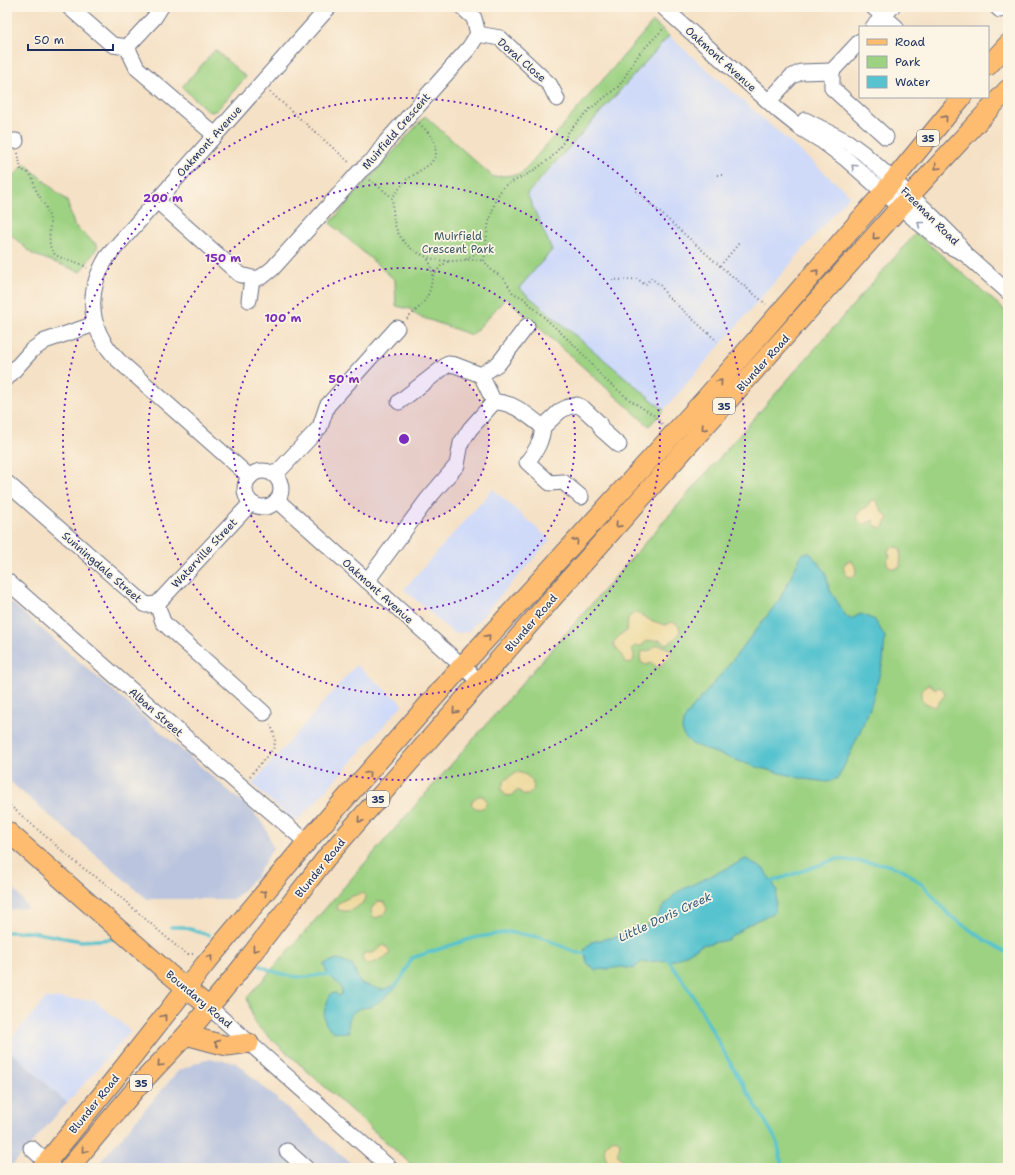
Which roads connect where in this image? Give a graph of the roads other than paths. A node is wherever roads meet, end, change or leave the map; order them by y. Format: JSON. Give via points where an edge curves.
{"nodes":[{"id":1,"x":69,"y":7,"type":"edge"},
{"id":2,"x":161,"y":7,"type":"edge"},
{"id":3,"x":329,"y":7,"type":"edge"},
{"id":4,"x":462,"y":7,"type":"edge"},
{"id":5,"x":662,"y":7,"type":"edge"},
{"id":6,"x":881,"y":14,"type":"edge"},
{"id":7,"x":895,"y":26,"type":"edge"},
{"id":8,"x":478,"y":34,"type":"junction"},
{"id":9,"x":859,"y":42,"type":"edge"},
{"id":10,"x":1008,"y":44,"type":"edge"},
{"id":11,"x":127,"y":47,"type":"junction"},
{"id":12,"x":989,"y":65,"type":"edge"},
{"id":13,"x":832,"y":71,"type":"junction"},
{"id":14,"x":1008,"y":89,"type":"edge"},
{"id":15,"x":961,"y":98,"type":"edge"},
{"id":16,"x":557,"y":99,"type":"dead end"},
{"id":17,"x":774,"y":106,"type":"junction"},
{"id":18,"x":215,"y":136,"type":"junction"},
{"id":19,"x":886,"y":137,"type":"dead end"},
{"id":20,"x":889,"y":186,"type":"junction"},
{"id":21,"x":156,"y":200,"type":"junction"},
{"id":22,"x":906,"y":202,"type":"junction"},
{"id":23,"x":252,"y":279,"type":"junction"},
{"id":24,"x":1008,"y":292,"type":"edge"},
{"id":25,"x":249,"y":300,"type":"dead end"},
{"id":26,"x":95,"y":324,"type":"junction"},
{"id":27,"x":527,"y":326,"type":"dead end"},
{"id":28,"x":397,"y":328,"type":"road end"},
{"id":29,"x":481,"y":375,"type":"junction"},
{"id":30,"x":7,"y":378,"type":"edge"},
{"id":31,"x":399,"y":402,"type":"dead end"},
{"id":32,"x":494,"y":402,"type":"junction"},
{"id":33,"x":543,"y":427,"type":"junction"},
{"id":34,"x":619,"y":445,"type":"dead end"},
{"id":35,"x":275,"y":476,"type":"junction"},
{"id":36,"x":250,"y":477,"type":"junction"},
{"id":37,"x":7,"y":483,"type":"edge"},
{"id":38,"x":581,"y":497,"type":"dead end"},
{"id":39,"x":277,"y":500,"type":"junction"},
{"id":40,"x":251,"y":503,"type":"junction"},
{"id":41,"x":7,"y":581,"type":"edge"},
{"id":42,"x":367,"y":581,"type":"junction"},
{"id":43,"x":157,"y":604,"type":"junction"},
{"id":44,"x":462,"y":666,"type":"junction"},
{"id":45,"x":480,"y":682,"type":"junction"},
{"id":46,"x":264,"y":713,"type":"road end"},
{"id":47,"x":7,"y":831,"type":"edge"},
{"id":48,"x":308,"y":842,"type":"junction"},
{"id":49,"x":186,"y":988,"type":"junction"},
{"id":50,"x":209,"y":1007,"type":"junction"},
{"id":51,"x":186,"y":1035,"type":"junction"},
{"id":52,"x":249,"y":1043,"type":"junction"},
{"id":53,"x":31,"y":1148,"type":"dead end"},
{"id":54,"x":287,"y":1151,"type":"dead end"},
{"id":55,"x":47,"y":1166,"type":"edge"},
{"id":56,"x":69,"y":1168,"type":"edge"},
{"id":57,"x":306,"y":1168,"type":"edge"},
{"id":58,"x":390,"y":1168,"type":"edge"}],
"edges":[{"from":1,"to":11,"type":"street","via":[[113,45]]},
{"from":2,"to":11,"type":"street"},
{"from":3,"to":18,"type":"street","name":"Oakmont Avenue"},
{"from":4,"to":8,"type":"street","via":[[474,18]]},
{"from":5,"to":17,"type":"street","name":"Oakmont Avenue"},
{"from":6,"to":7,"type":"street"},
{"from":8,"to":16,"type":"street","name":"Doral Close","via":[[500,38],[550,85]]},
{"from":8,"to":23,"type":"street","name":"Muirfield Crescent","via":[[469,48],[410,113],[373,160],[273,268],[262,277]]},
{"from":9,"to":13,"type":"street"},
{"from":10,"to":12,"type":"main road"},
{"from":11,"to":18,"type":"street","via":[[137,68]]},
{"from":13,"to":17,"type":"street","via":[[801,72],[791,77]]},
{"from":13,"to":19,"type":"street","via":[[832,88]]},
{"from":14,"to":22,"type":"main road","name":"Blunder Road","number":"35","one_way":true},
{"from":20,"to":15,"type":"main road","name":"Blunder Road","number":"35","one_way":true},
{"from":17,"to":20,"type":"street","name":"Oakmont Avenue","via":[[799,127]]},
{"from":18,"to":21,"type":"street","name":"Oakmont Avenue"},
{"from":20,"to":22,"type":"street","name":"Oakmont Avenue"},
{"from":44,"to":20,"type":"main road","name":"Blunder Road","number":"35","one_way":true,"via":[[704,400]]},
{"from":21,"to":23,"type":"street","via":[[239,274]]},
{"from":21,"to":26,"type":"street","name":"Oakmont Avenue","via":[[107,257],[97,276],[93,308]]},
{"from":22,"to":24,"type":"street","name":"Freeman Road","via":[[947,245],[964,253]]},
{"from":22,"to":45,"type":"main road","name":"Blunder Road","number":"35","one_way":true},
{"from":23,"to":25,"type":"street"},
{"from":26,"to":30,"type":"street","via":[[45,341],[32,350]]},
{"from":26,"to":36,"type":"street","name":"Oakmont Avenue","via":[[109,351],[118,360]]},
{"from":27,"to":29,"type":"street","via":[[499,363]]},
{"from":28,"to":35,"type":"street","via":[[327,406],[320,427]]},
{"from":29,"to":31,"type":"street","via":[[455,364],[448,364]]},
{"from":29,"to":32,"type":"street"},
{"from":32,"to":33,"type":"street","via":[[514,406]]},
{"from":32,"to":42,"type":"street","via":[[461,443],[457,465],[427,500]]},
{"from":33,"to":34,"type":"street","via":[[560,411],[577,405],[599,423],[602,430]]},
{"from":33,"to":38,"type":"street","via":[[542,438],[527,462],[550,483],[563,482]]},
{"from":35,"to":36,"type":"street","via":[[259,471]]},
{"from":35,"to":39,"type":"street","via":[[280,485],[280,496]]},
{"from":36,"to":40,"type":"street","via":[[246,493]]},
{"from":37,"to":43,"type":"street","name":"Sunningdale Street","via":[[146,605]]},
{"from":39,"to":40,"type":"street","via":[[262,507]]},
{"from":39,"to":42,"type":"street","name":"Oakmont Avenue"},
{"from":40,"to":43,"type":"street","name":"Waterville Street"},
{"from":41,"to":48,"type":"street","name":"Alban Street"},
{"from":42,"to":44,"type":"street","name":"Oakmont Avenue"},
{"from":43,"to":46,"type":"street","name":"Sunningdale Street","via":[[169,628]]},
{"from":44,"to":45,"type":"street","name":"Oakmont Avenue"},
{"from":48,"to":44,"type":"main road","name":"Blunder Road","number":"35","one_way":true},
{"from":45,"to":50,"type":"main road","name":"Blunder Road","number":"35","one_way":true,"via":[[326,858]]},
{"from":47,"to":49,"type":"main road","name":"Boundary Road"},
{"from":49,"to":48,"type":"main road","name":"Blunder Road","number":"35","one_way":true},
{"from":49,"to":50,"type":"main road","name":"Boundary Road"},
{"from":55,"to":49,"type":"main road","name":"Blunder Road","number":"35","one_way":true},
{"from":50,"to":51,"type":"main road","name":"Blunder Road","number":"35"},
{"from":50,"to":52,"type":"street","name":"Boundary Road"},
{"from":52,"to":51,"type":"main road","one_way":true,"via":[[227,1046]]},
{"from":51,"to":56,"type":"main road","name":"Blunder Road","number":"35","one_way":true},
{"from":52,"to":58,"type":"street","name":"Boundary Road"},
{"from":53,"to":55,"type":"street"},
{"from":54,"to":57,"type":"street"}]}
